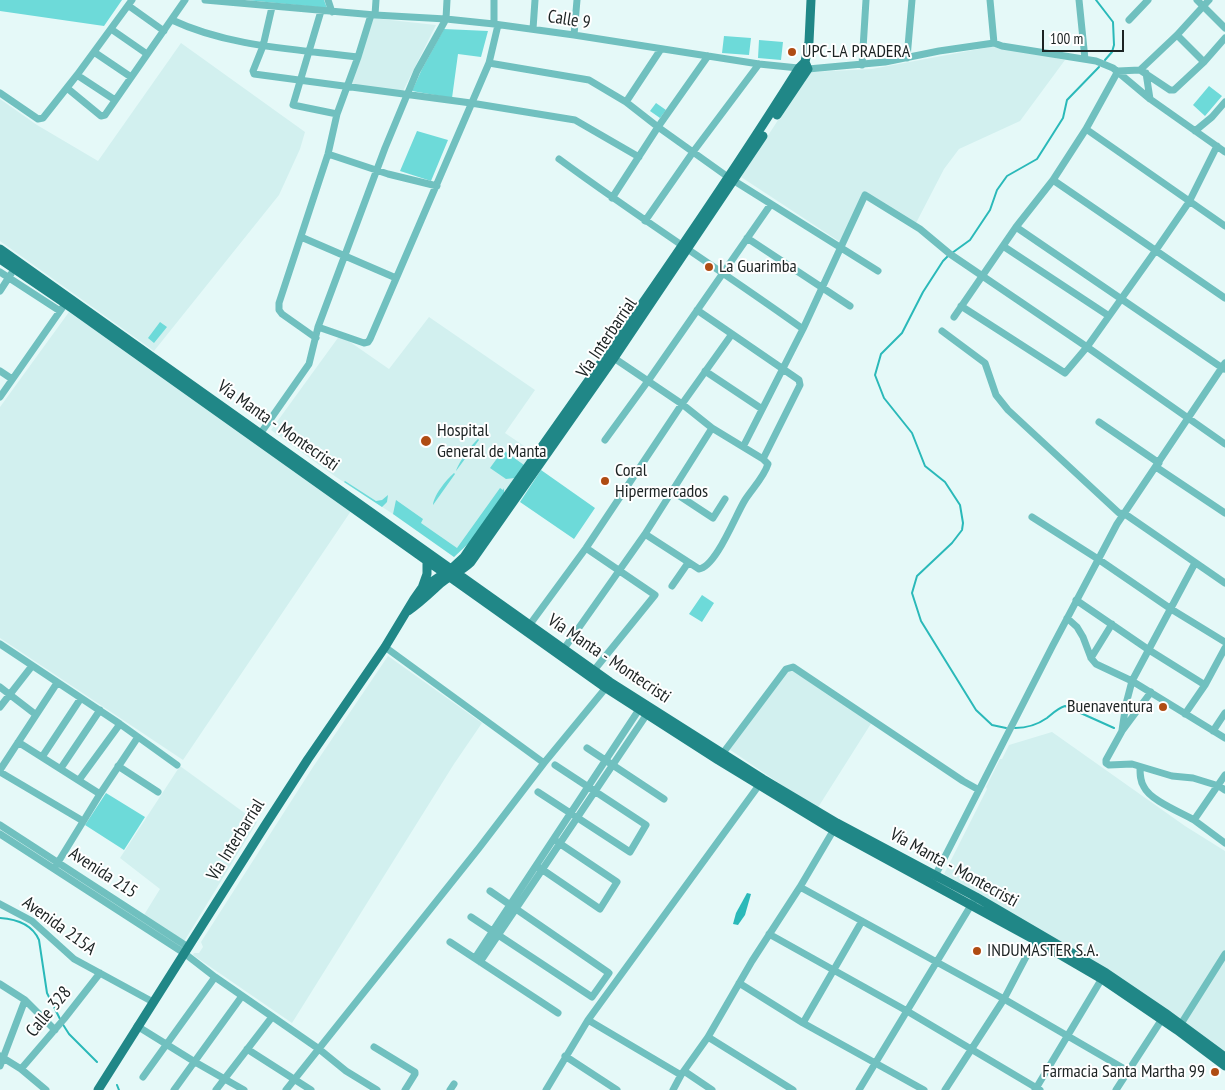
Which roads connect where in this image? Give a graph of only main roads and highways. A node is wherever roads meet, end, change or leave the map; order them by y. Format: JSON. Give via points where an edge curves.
{"nodes":[{"id":1,"x":811,"y":0,"type":"edge"},
{"id":2,"x":0,"y":249,"type":"edge"},
{"id":3,"x":0,"y":259,"type":"edge"},
{"id":4,"x":16,"y":266,"type":"junction"},
{"id":5,"x":258,"y":437,"type":"junction"},
{"id":6,"x":427,"y":562,"type":"junction"},
{"id":7,"x":450,"y":573,"type":"junction"},
{"id":8,"x":421,"y":589,"type":"junction"},
{"id":9,"x":407,"y":612,"type":"junction"},
{"id":10,"x":1179,"y":1027,"type":"junction"},
{"id":11,"x":1225,"y":1057,"type":"edge"},
{"id":12,"x":1225,"y":1066,"type":"edge"},
{"id":13,"x":98,"y":1090,"type":"edge"}],
"edges":[{"from":1,"to":7,"type":"main road","name":"Vía Interbarrial","via":[[804,66],[772,118],[516,490]]},
{"from":2,"to":4,"type":"main road","name":"Vía Manta - Montecristi"},
{"from":3,"to":4,"type":"main road","name":"Vía Manta - Montecristi"},
{"from":4,"to":5,"type":"main road","name":"Vía Manta - Montecristi","via":[[65,304]]},
{"from":5,"to":6,"type":"main road","name":"Vía Manta - Montecristi"},
{"from":5,"to":7,"type":"main road","name":"Vía Manta - Montecristi"},
{"from":6,"to":7,"type":"main road","name":"Vía Manta - Montecristi"},
{"from":6,"to":8,"type":"main road","via":[[427,574]]},
{"from":7,"to":8,"type":"main road","name":"Vía Interbarrial"},
{"from":7,"to":9,"type":"main road","name":"Vía Interbarrial"},
{"from":7,"to":10,"type":"main road","name":"Vía Manta - Montecristi","via":[[608,685],[720,757],[835,826],[1104,976]]},
{"from":8,"to":9,"type":"main road","name":"Vía Interbarrial"},
{"from":9,"to":13,"type":"main road","name":"Vía Interbarrial","via":[[308,759]]},
{"from":10,"to":11,"type":"main road","name":"Vía Manta - Montecristi"},
{"from":10,"to":12,"type":"main road","name":"Vía Manta - Montecristi"}]}
